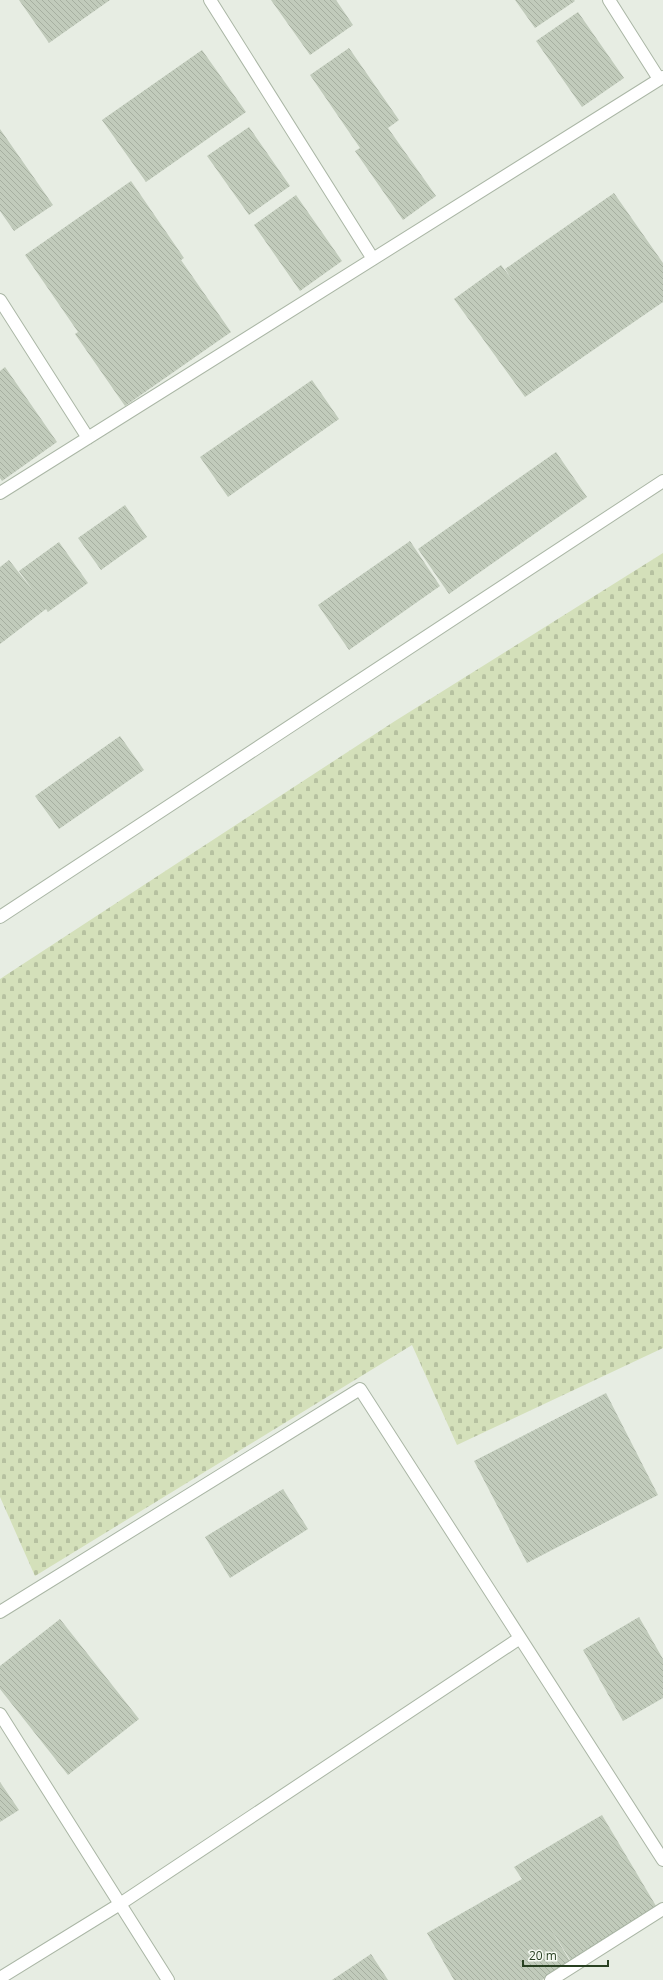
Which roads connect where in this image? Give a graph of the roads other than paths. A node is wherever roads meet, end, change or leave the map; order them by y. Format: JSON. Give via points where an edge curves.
{"nodes":[{"id":1,"x":210,"y":0,"type":"edge"},
{"id":2,"x":609,"y":0,"type":"edge"},
{"id":3,"x":661,"y":78,"type":"edge"},
{"id":4,"x":373,"y":259,"type":"junction"},
{"id":5,"x":0,"y":300,"type":"edge"},
{"id":6,"x":88,"y":438,"type":"junction"},
{"id":7,"x":663,"y":480,"type":"edge"},
{"id":8,"x":0,"y":493,"type":"edge"},
{"id":9,"x":0,"y":917,"type":"edge"},
{"id":10,"x":0,"y":1612,"type":"edge"},
{"id":11,"x":520,"y":1638,"type":"junction"},
{"id":12,"x":0,"y":1714,"type":"edge"},
{"id":13,"x":663,"y":1860,"type":"edge"},
{"id":14,"x":120,"y":1904,"type":"junction"},
{"id":15,"x":663,"y":1909,"type":"edge"},
{"id":16,"x":0,"y":1978,"type":"edge"},
{"id":17,"x":168,"y":1980,"type":"edge"},
{"id":18,"x":551,"y":1980,"type":"edge"}],
"edges":[{"from":1,"to":4,"type":"street"},
{"from":2,"to":3,"type":"street"},
{"from":3,"to":4,"type":"street"},
{"from":4,"to":6,"type":"street"},
{"from":5,"to":6,"type":"street"},
{"from":6,"to":8,"type":"street"},
{"from":7,"to":9,"type":"street"},
{"from":10,"to":11,"type":"street","via":[[360,1389]]},
{"from":11,"to":13,"type":"street"},
{"from":11,"to":14,"type":"street"},
{"from":12,"to":14,"type":"street"},
{"from":14,"to":16,"type":"street"},
{"from":14,"to":17,"type":"street"},
{"from":15,"to":18,"type":"street"}]}
